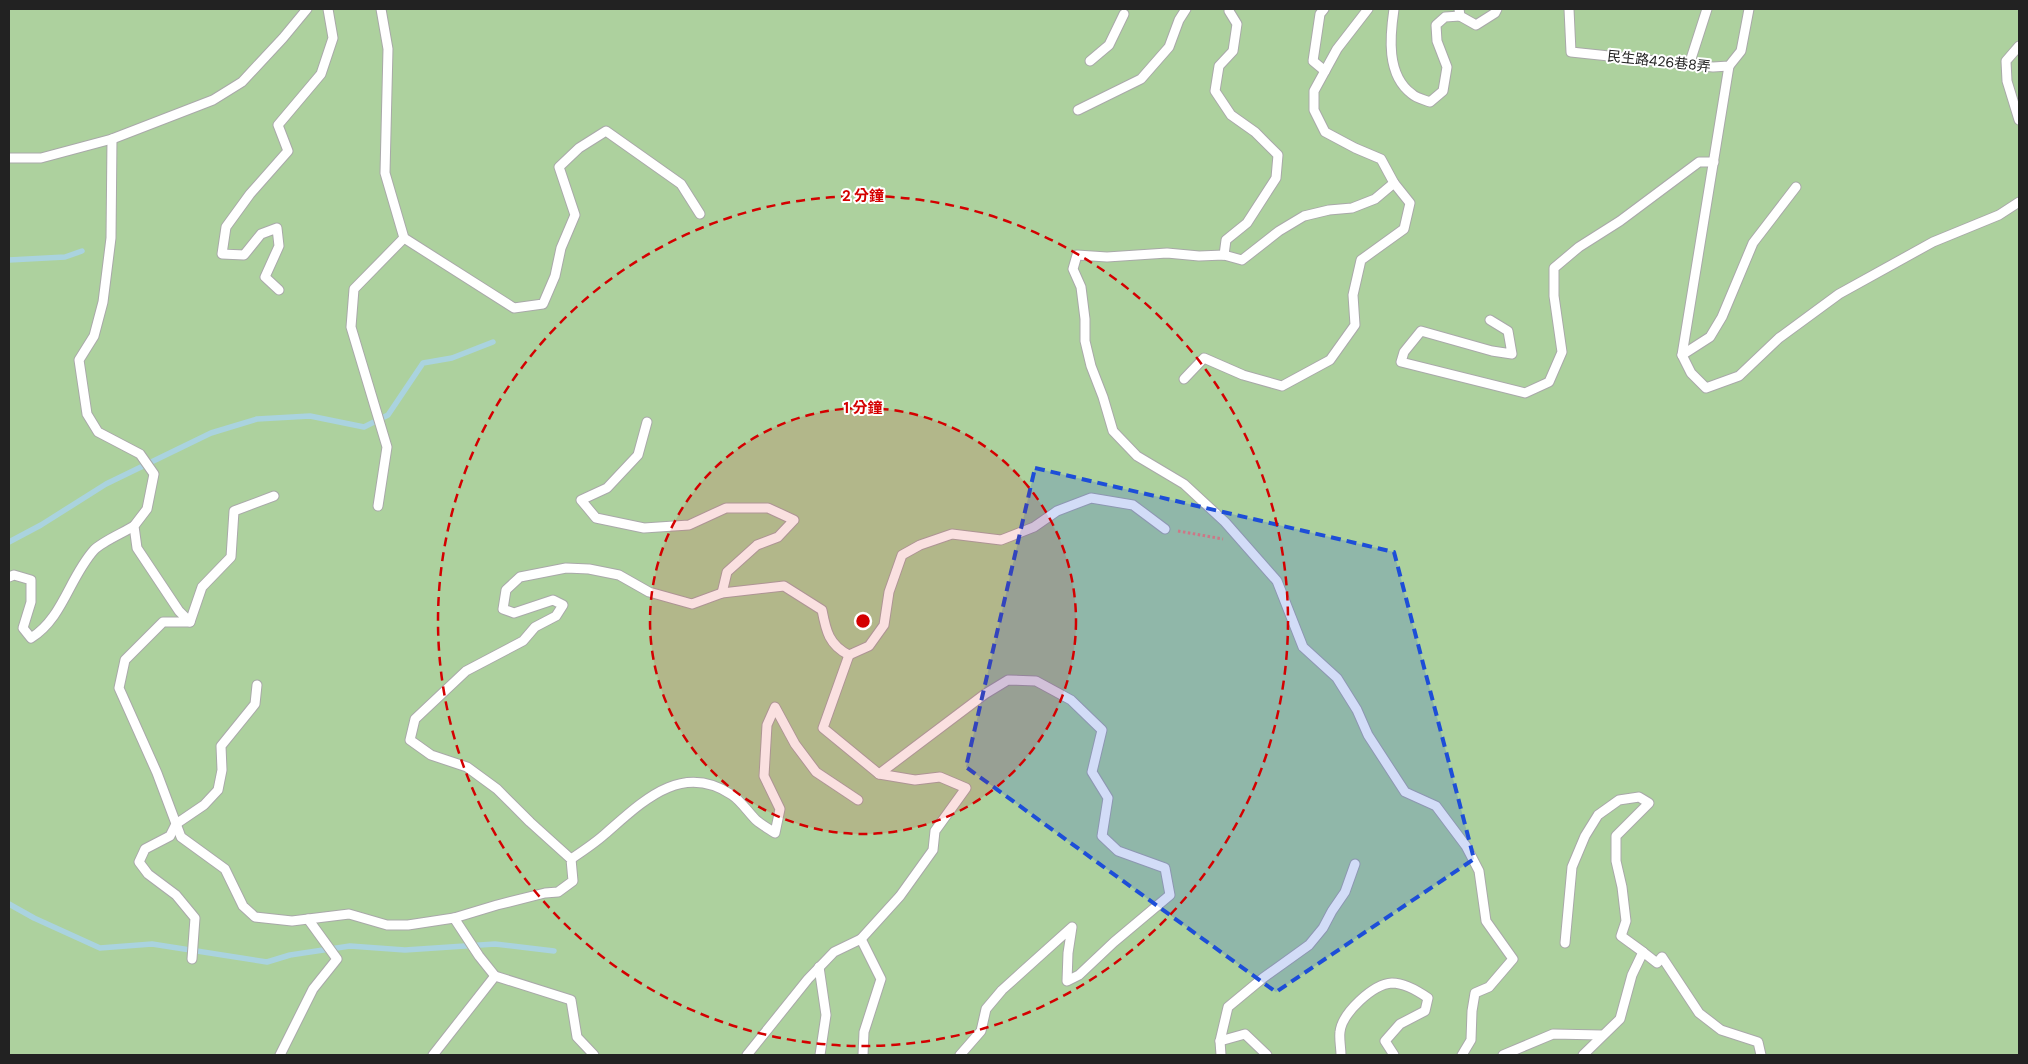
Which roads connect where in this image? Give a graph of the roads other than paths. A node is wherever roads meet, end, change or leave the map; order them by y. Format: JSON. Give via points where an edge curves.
{"nodes":[{"id":1,"x":307,"y":9,"type":"edge"},
{"id":2,"x":328,"y":9,"type":"edge"},
{"id":3,"x":381,"y":9,"type":"edge"},
{"id":4,"x":1186,"y":9,"type":"edge"},
{"id":5,"x":1324,"y":9,"type":"edge"},
{"id":6,"x":1368,"y":9,"type":"edge"},
{"id":7,"x":1394,"y":9,"type":"edge"},
{"id":8,"x":1497,"y":9,"type":"edge"},
{"id":9,"x":1569,"y":9,"type":"edge"},
{"id":10,"x":1707,"y":9,"type":"edge"},
{"id":11,"x":1749,"y":9,"type":"edge"},
{"id":12,"x":1124,"y":10,"type":"edge"},
{"id":13,"x":1229,"y":11,"type":"dead end"},
{"id":14,"x":1459,"y":13,"type":"edge"},
{"id":15,"x":2019,"y":46,"type":"edge"},
{"id":16,"x":1090,"y":61,"type":"dead end"},
{"id":17,"x":1689,"y":64,"type":"junction"},
{"id":18,"x":1729,"y":66,"type":"junction"},
{"id":19,"x":1326,"y":71,"type":"junction"},
{"id":20,"x":1078,"y":110,"type":"dead end"},
{"id":21,"x":2019,"y":120,"type":"edge"},
{"id":22,"x":112,"y":139,"type":"junction"},
{"id":23,"x":9,"y":158,"type":"edge"},
{"id":24,"x":1714,"y":162,"type":"junction"},
{"id":25,"x":1394,"y":182,"type":"junction"},
{"id":26,"x":1796,"y":187,"type":"dead end"},
{"id":27,"x":2019,"y":202,"type":"edge"},
{"id":28,"x":700,"y":214,"type":"dead end"},
{"id":29,"x":404,"y":238,"type":"junction"},
{"id":30,"x":1224,"y":255,"type":"junction"},
{"id":31,"x":278,"y":290,"type":"dead end"},
{"id":32,"x":1490,"y":320,"type":"dead end"},
{"id":33,"x":1682,"y":356,"type":"junction"},
{"id":34,"x":1184,"y":379,"type":"dead end"},
{"id":35,"x":647,"y":422,"type":"dead end"},
{"id":36,"x":274,"y":496,"type":"dead end"},
{"id":37,"x":378,"y":506,"type":"dead end"},
{"id":38,"x":134,"y":526,"type":"junction"},
{"id":39,"x":1164,"y":529,"type":"road end"},
{"id":40,"x":9,"y":577,"type":"edge"},
{"id":41,"x":722,"y":593,"type":"junction"},
{"id":42,"x":190,"y":622,"type":"junction"},
{"id":43,"x":849,"y":655,"type":"junction"},
{"id":44,"x":257,"y":685,"type":"dead end"},
{"id":45,"x":879,"y":774,"type":"junction"},
{"id":46,"x":858,"y":800,"type":"dead end"},
{"id":47,"x":176,"y":824,"type":"junction"},
{"id":48,"x":571,"y":859,"type":"junction"},
{"id":49,"x":1356,"y":864,"type":"dead end"},
{"id":50,"x":454,"y":918,"type":"junction"},
{"id":51,"x":308,"y":919,"type":"junction"},
{"id":52,"x":861,"y":940,"type":"junction"},
{"id":53,"x":1565,"y":943,"type":"dead end"},
{"id":54,"x":1643,"y":952,"type":"junction"},
{"id":55,"x":192,"y":959,"type":"dead end"},
{"id":56,"x":819,"y":967,"type":"junction"},
{"id":57,"x":496,"y":976,"type":"junction"},
{"id":58,"x":1602,"y":1035,"type":"junction"},
{"id":59,"x":1220,"y":1041,"type":"junction"},
{"id":60,"x":280,"y":1055,"type":"edge"},
{"id":61,"x":433,"y":1055,"type":"edge"},
{"id":62,"x":594,"y":1055,"type":"edge"},
{"id":63,"x":748,"y":1055,"type":"edge"},
{"id":64,"x":820,"y":1055,"type":"edge"},
{"id":65,"x":864,"y":1055,"type":"edge"},
{"id":66,"x":960,"y":1055,"type":"edge"},
{"id":67,"x":1221,"y":1055,"type":"edge"},
{"id":68,"x":1267,"y":1055,"type":"edge"},
{"id":69,"x":1341,"y":1055,"type":"edge"},
{"id":70,"x":1394,"y":1055,"type":"edge"},
{"id":71,"x":1462,"y":1055,"type":"edge"},
{"id":72,"x":1503,"y":1055,"type":"edge"},
{"id":73,"x":1583,"y":1055,"type":"edge"},
{"id":74,"x":1760,"y":1055,"type":"edge"}],
"edges":[{"from":1,"to":22,"type":"lane","via":[[242,82],[213,100]]},
{"from":2,"to":31,"type":"lane","via":[[334,38],[321,74],[278,125],[288,152],[250,194],[226,227],[222,254],[244,255],[261,234],[277,228],[279,246],[265,277]]},
{"from":3,"to":29,"type":"lane","via":[[388,49],[385,172]]},
{"from":4,"to":20,"type":"lane","via":[[1169,47],[1141,79]]},
{"from":5,"to":19,"type":"lane","via":[[1320,14],[1312,61]]},
{"from":6,"to":19,"type":"lane","via":[[1337,49]]},
{"from":7,"to":14,"type":"lane","via":[[1390,41],[1396,74],[1412,94],[1430,102],[1443,91],[1447,67],[1437,41],[1436,25],[1445,17]]},
{"from":8,"to":14,"type":"lane","via":[[1476,25]]},
{"from":9,"to":17,"type":"lane","name":"民生路426巷8弄","via":[[1571,52]]},
{"from":10,"to":17,"type":"lane"},
{"from":11,"to":18,"type":"lane","name":"民生路426巷8弄","via":[[1741,51]]},
{"from":12,"to":16,"type":"lane","via":[[1109,45]]},
{"from":13,"to":30,"type":"lane","via":[[1237,24],[1233,50],[1218,66],[1215,91],[1231,115],[1255,132],[1278,155],[1276,178],[1247,223],[1226,240]]},
{"from":15,"to":21,"type":"lane","via":[[2006,61],[2007,81]]},
{"from":17,"to":18,"type":"lane","name":"民生路426巷8弄"},
{"from":18,"to":24,"type":"lane"},
{"from":19,"to":25,"type":"lane","via":[[1314,91],[1314,110],[1325,132],[1381,159]]},
{"from":22,"to":23,"type":"lane","via":[[41,158]]},
{"from":22,"to":38,"type":"lane","via":[[111,238],[103,302],[94,336],[79,360],[87,414],[98,432],[140,454],[154,474],[147,509]]},
{"from":24,"to":32,"type":"lane","via":[[1699,162],[1554,268],[1554,296],[1562,352],[1549,382],[1525,393],[1401,362],[1404,352],[1422,331],[1512,354],[1508,331]]},
{"from":24,"to":33,"type":"lane"},
{"from":25,"to":30,"type":"lane","via":[[1375,199],[1352,208],[1304,216],[1242,260]]},
{"from":25,"to":34,"type":"lane","via":[[1410,203],[1404,229],[1361,260],[1353,295],[1356,325],[1330,360],[1282,386],[1243,375],[1204,358]]},
{"from":26,"to":33,"type":"lane","via":[[1753,243],[1722,317],[1710,337]]},
{"from":27,"to":33,"type":"lane","via":[[1999,215],[1933,242],[1839,294],[1779,338],[1739,376],[1706,388],[1691,373]]},
{"from":28,"to":29,"type":"lane","via":[[681,184],[606,130],[579,148],[559,167],[575,215],[543,304],[514,308]]},
{"from":29,"to":37,"type":"lane","via":[[354,289],[351,327],[387,447]]},
{"from":30,"to":71,"type":"lane","via":[[1077,255],[1073,269],[1081,287],[1085,341],[1091,366],[1113,431],[1137,456],[1184,484],[1225,522],[1278,581],[1304,647],[1337,678],[1368,735],[1405,792],[1436,806],[1466,846],[1479,871],[1486,921],[1513,958],[1489,987],[1475,993],[1471,1040]]},
{"from":35,"to":41,"type":"lane","via":[[638,455],[607,488],[581,500],[596,518],[644,528],[689,525],[726,508],[768,508],[794,520],[778,537],[756,545],[727,572]]},
{"from":36,"to":42,"type":"lane","via":[[234,512],[231,557],[202,587]]},
{"from":38,"to":40,"type":"lane","via":[[95,550],[43,630],[30,638],[22,628],[32,602],[31,580],[14,575]]},
{"from":38,"to":42,"type":"lane","via":[[137,548],[179,611]]},
{"from":39,"to":43,"type":"lane","via":[[1134,504],[1091,498],[1057,511],[1034,527],[1002,540],[952,534],[920,545],[902,555],[889,592],[884,624],[869,646]]},
{"from":41,"to":43,"type":"lane","via":[[784,586],[822,610],[826,632],[839,650]]},
{"from":41,"to":48,"type":"lane","via":[[692,604],[649,592],[619,575],[589,569],[566,568],[520,578],[506,590],[503,608],[514,613],[552,600],[563,604],[556,616],[535,627],[523,641],[466,671],[415,720],[410,740],[432,755],[467,767],[497,788]]},
{"from":42,"to":47,"type":"lane","via":[[163,622],[125,660],[119,688]]},
{"from":43,"to":45,"type":"lane","via":[[824,728]]},
{"from":44,"to":47,"type":"lane","via":[[255,704],[221,746],[222,770],[218,790],[204,805]]},
{"from":45,"to":52,"type":"lane","via":[[915,780],[940,777],[966,788],[935,831],[933,850],[900,896]]},
{"from":45,"to":66,"type":"lane","via":[[1008,680],[1036,681],[1071,700],[1102,730],[1092,772],[1108,798],[1102,836],[1118,851],[1165,868],[1170,895],[1079,975],[1066,980],[1072,927],[1002,990],[986,1009],[980,1030]]},
{"from":46,"to":48,"type":"lane","via":[[816,772],[795,744],[775,707],[768,725],[764,776],[780,809],[775,833],[757,821],[733,796],[710,784],[690,781],[669,786],[639,803],[604,836]]},
{"from":47,"to":51,"type":"lane","via":[[181,837],[225,869],[243,906],[255,917],[292,921]]},
{"from":47,"to":55,"type":"lane","via":[[170,836],[145,849],[139,862],[148,874],[176,895],[195,918]]},
{"from":48,"to":50,"type":"lane","via":[[573,881],[558,892],[506,902]]},
{"from":49,"to":59,"type":"lane","via":[[1345,892],[1309,945],[1228,1007]]},
{"from":50,"to":51,"type":"lane","via":[[408,925],[387,925],[349,914]]},
{"from":50,"to":57,"type":"lane"},
{"from":51,"to":60,"type":"lane","via":[[337,959],[313,989]]},
{"from":52,"to":56,"type":"lane","via":[[834,952]]},
{"from":52,"to":65,"type":"lane","via":[[881,979],[864,1032]]},
{"from":53,"to":54,"type":"lane","via":[[1572,867],[1585,836],[1598,815],[1619,800],[1639,796],[1649,803],[1616,836],[1616,861],[1626,921],[1621,936]]},
{"from":54,"to":58,"type":"lane","via":[[1632,975],[1620,1019]]},
{"from":54,"to":74,"type":"lane","via":[[1657,962],[1662,957],[1699,1013],[1721,1030],[1758,1042]]},
{"from":56,"to":63,"type":"lane"},
{"from":56,"to":64,"type":"lane","via":[[826,1015]]},
{"from":57,"to":61,"type":"lane"},
{"from":57,"to":62,"type":"lane","via":[[571,1000],[577,1036]]},
{"from":58,"to":72,"type":"lane","via":[[1553,1034]]},
{"from":58,"to":73,"type":"lane"},
{"from":59,"to":67,"type":"lane"},
{"from":59,"to":68,"type":"lane","via":[[1245,1034]]},
{"from":69,"to":70,"type":"lane","via":[[1340,1030],[1352,1008],[1370,990],[1392,983],[1414,989],[1428,998],[1425,1011],[1400,1024],[1386,1042]]}]}
